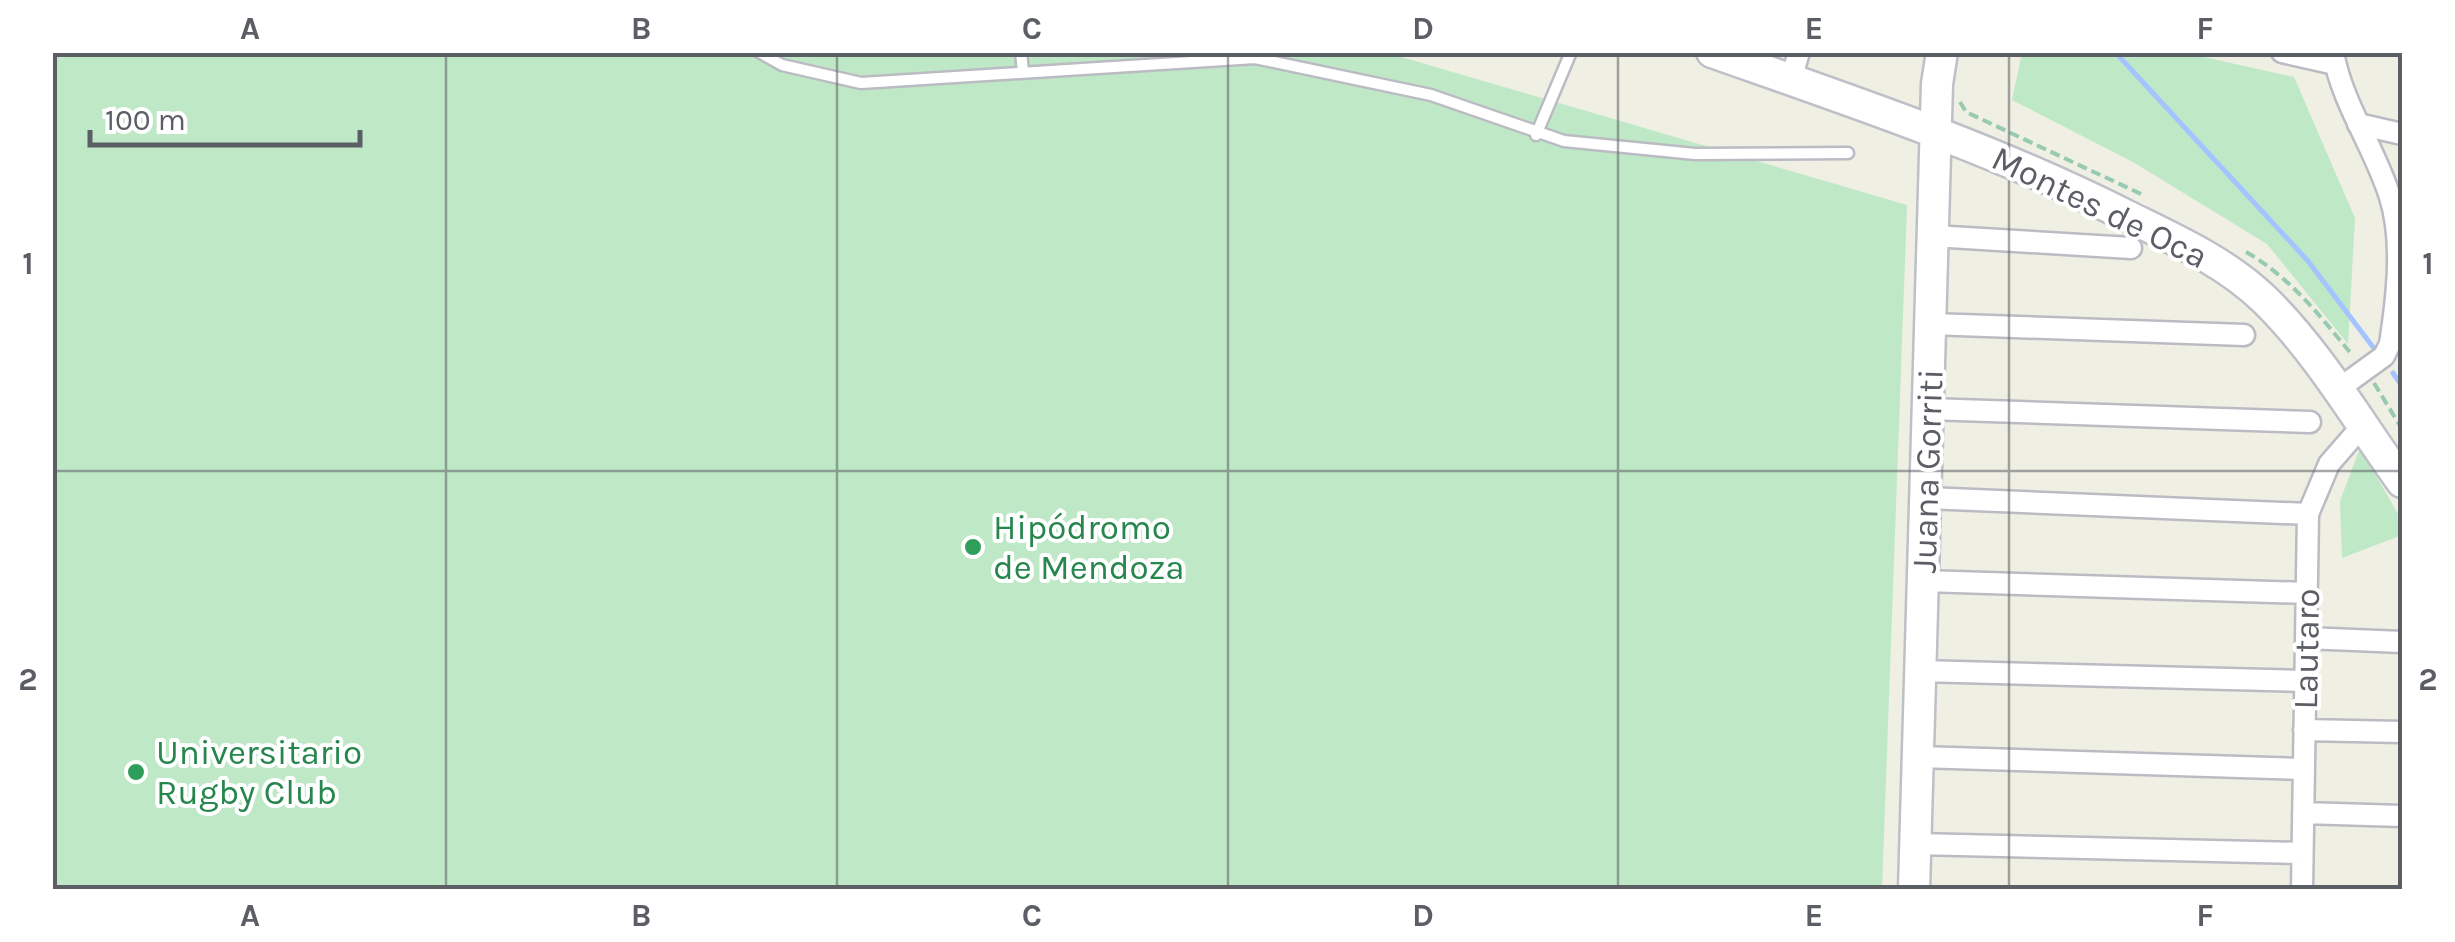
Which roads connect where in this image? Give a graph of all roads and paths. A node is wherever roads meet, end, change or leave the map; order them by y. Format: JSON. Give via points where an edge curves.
{"nodes":[{"id":1,"x":759,"y":52,"type":"edge"},
{"id":2,"x":1021,"y":52,"type":"edge"},
{"id":3,"x":1571,"y":52,"type":"edge"},
{"id":4,"x":1712,"y":52,"type":"edge"},
{"id":5,"x":1942,"y":52,"type":"edge"},
{"id":6,"x":2282,"y":52,"type":"edge"},
{"id":7,"x":1219,"y":57,"type":"edge"},
{"id":8,"x":2334,"y":58,"type":"edge"},
{"id":9,"x":1795,"y":66,"type":"edge"},
{"id":10,"x":1023,"y":72,"type":"junction"},
{"id":11,"x":2358,"y":124,"type":"junction"},
{"id":12,"x":1937,"y":130,"type":"junction"},
{"id":13,"x":2402,"y":134,"type":"edge"},
{"id":14,"x":1536,"y":135,"type":"junction"},
{"id":15,"x":1848,"y":154,"type":"dead end"},
{"id":16,"x":1933,"y":236,"type":"junction"},
{"id":17,"x":2131,"y":248,"type":"dead end"},
{"id":18,"x":1930,"y":324,"type":"junction"},
{"id":19,"x":2244,"y":335,"type":"dead end"},
{"id":20,"x":2337,"y":390,"type":"junction"},
{"id":21,"x":1928,"y":409,"type":"junction"},
{"id":22,"x":2310,"y":422,"type":"dead end"},
{"id":23,"x":2362,"y":426,"type":"junction"},
{"id":24,"x":2402,"y":482,"type":"edge"},
{"id":25,"x":1926,"y":498,"type":"junction"},
{"id":26,"x":2308,"y":514,"type":"junction"},
{"id":27,"x":1924,"y":581,"type":"junction"},
{"id":28,"x":2306,"y":592,"type":"junction"},
{"id":29,"x":2306,"y":638,"type":"junction"},
{"id":30,"x":2402,"y":642,"type":"edge"},
{"id":31,"x":1920,"y":671,"type":"junction"},
{"id":32,"x":2305,"y":682,"type":"junction"},
{"id":33,"x":2304,"y":730,"type":"junction"},
{"id":34,"x":2402,"y":732,"type":"edge"},
{"id":35,"x":1918,"y":757,"type":"junction"},
{"id":36,"x":2304,"y":769,"type":"junction"},
{"id":37,"x":2303,"y":813,"type":"junction"},
{"id":38,"x":2402,"y":816,"type":"edge"},
{"id":39,"x":1916,"y":844,"type":"junction"},
{"id":40,"x":2302,"y":853,"type":"junction"},
{"id":41,"x":1914,"y":890,"type":"edge"},
{"id":42,"x":2302,"y":890,"type":"edge"}],
"edges":[{"from":1,"to":10,"type":"lane","via":[[782,65],[860,83]]},
{"from":2,"to":10,"type":"lane"},
{"from":3,"to":14,"type":"lane"},
{"from":4,"to":9,"type":"street","name":"Montes de Oca"},
{"from":5,"to":12,"type":"street","name":"Juana Gorriti"},
{"from":6,"to":8,"type":"street"},
{"from":7,"to":10,"type":"lane"},
{"from":7,"to":14,"type":"lane","via":[[1255,58],[1430,95]]},
{"from":8,"to":11,"type":"street"},
{"from":9,"to":12,"type":"street","name":"Montes de Oca"},
{"from":11,"to":13,"type":"street"},
{"from":11,"to":20,"type":"street","via":[[2390,198],[2397,240],[2393,324],[2384,356]]},
{"from":12,"to":16,"type":"street","name":"Juana Gorriti"},
{"from":12,"to":20,"type":"street","name":"Montes de Oca","via":[[2081,192],[2240,278],[2288,324]]},
{"from":14,"to":15,"type":"lane","via":[[1695,154]]},
{"from":16,"to":17,"type":"street"},
{"from":16,"to":18,"type":"street","name":"Juana Gorriti"},
{"from":18,"to":19,"type":"street"},
{"from":18,"to":21,"type":"street","name":"Juana Gorriti"},
{"from":20,"to":23,"type":"street","name":"Montes de Oca"},
{"from":21,"to":22,"type":"street"},
{"from":21,"to":25,"type":"street","name":"Juana Gorriti"},
{"from":23,"to":24,"type":"street","name":"Montes de Oca"},
{"from":23,"to":26,"type":"street","name":"Lautaro","via":[[2329,464]]},
{"from":25,"to":26,"type":"street"},
{"from":25,"to":27,"type":"street","name":"Juana Gorriti"},
{"from":26,"to":28,"type":"street","name":"Lautaro"},
{"from":27,"to":28,"type":"street"},
{"from":27,"to":31,"type":"street","name":"Juana Gorriti"},
{"from":28,"to":29,"type":"street","name":"Lautaro"},
{"from":29,"to":30,"type":"street"},
{"from":29,"to":32,"type":"street","name":"Lautaro"},
{"from":31,"to":32,"type":"street"},
{"from":31,"to":35,"type":"street","name":"Juana Gorriti"},
{"from":32,"to":33,"type":"street","name":"Lautaro"},
{"from":33,"to":34,"type":"street"},
{"from":33,"to":36,"type":"street","name":"Lautaro"},
{"from":35,"to":36,"type":"street"},
{"from":35,"to":39,"type":"street","name":"Juana Gorriti"},
{"from":36,"to":37,"type":"street","name":"Lautaro"},
{"from":37,"to":38,"type":"street"},
{"from":37,"to":40,"type":"street","name":"Lautaro"},
{"from":39,"to":40,"type":"street"},
{"from":39,"to":41,"type":"street","name":"Juana Gorriti"},
{"from":40,"to":42,"type":"street","name":"Lautaro"}]}
